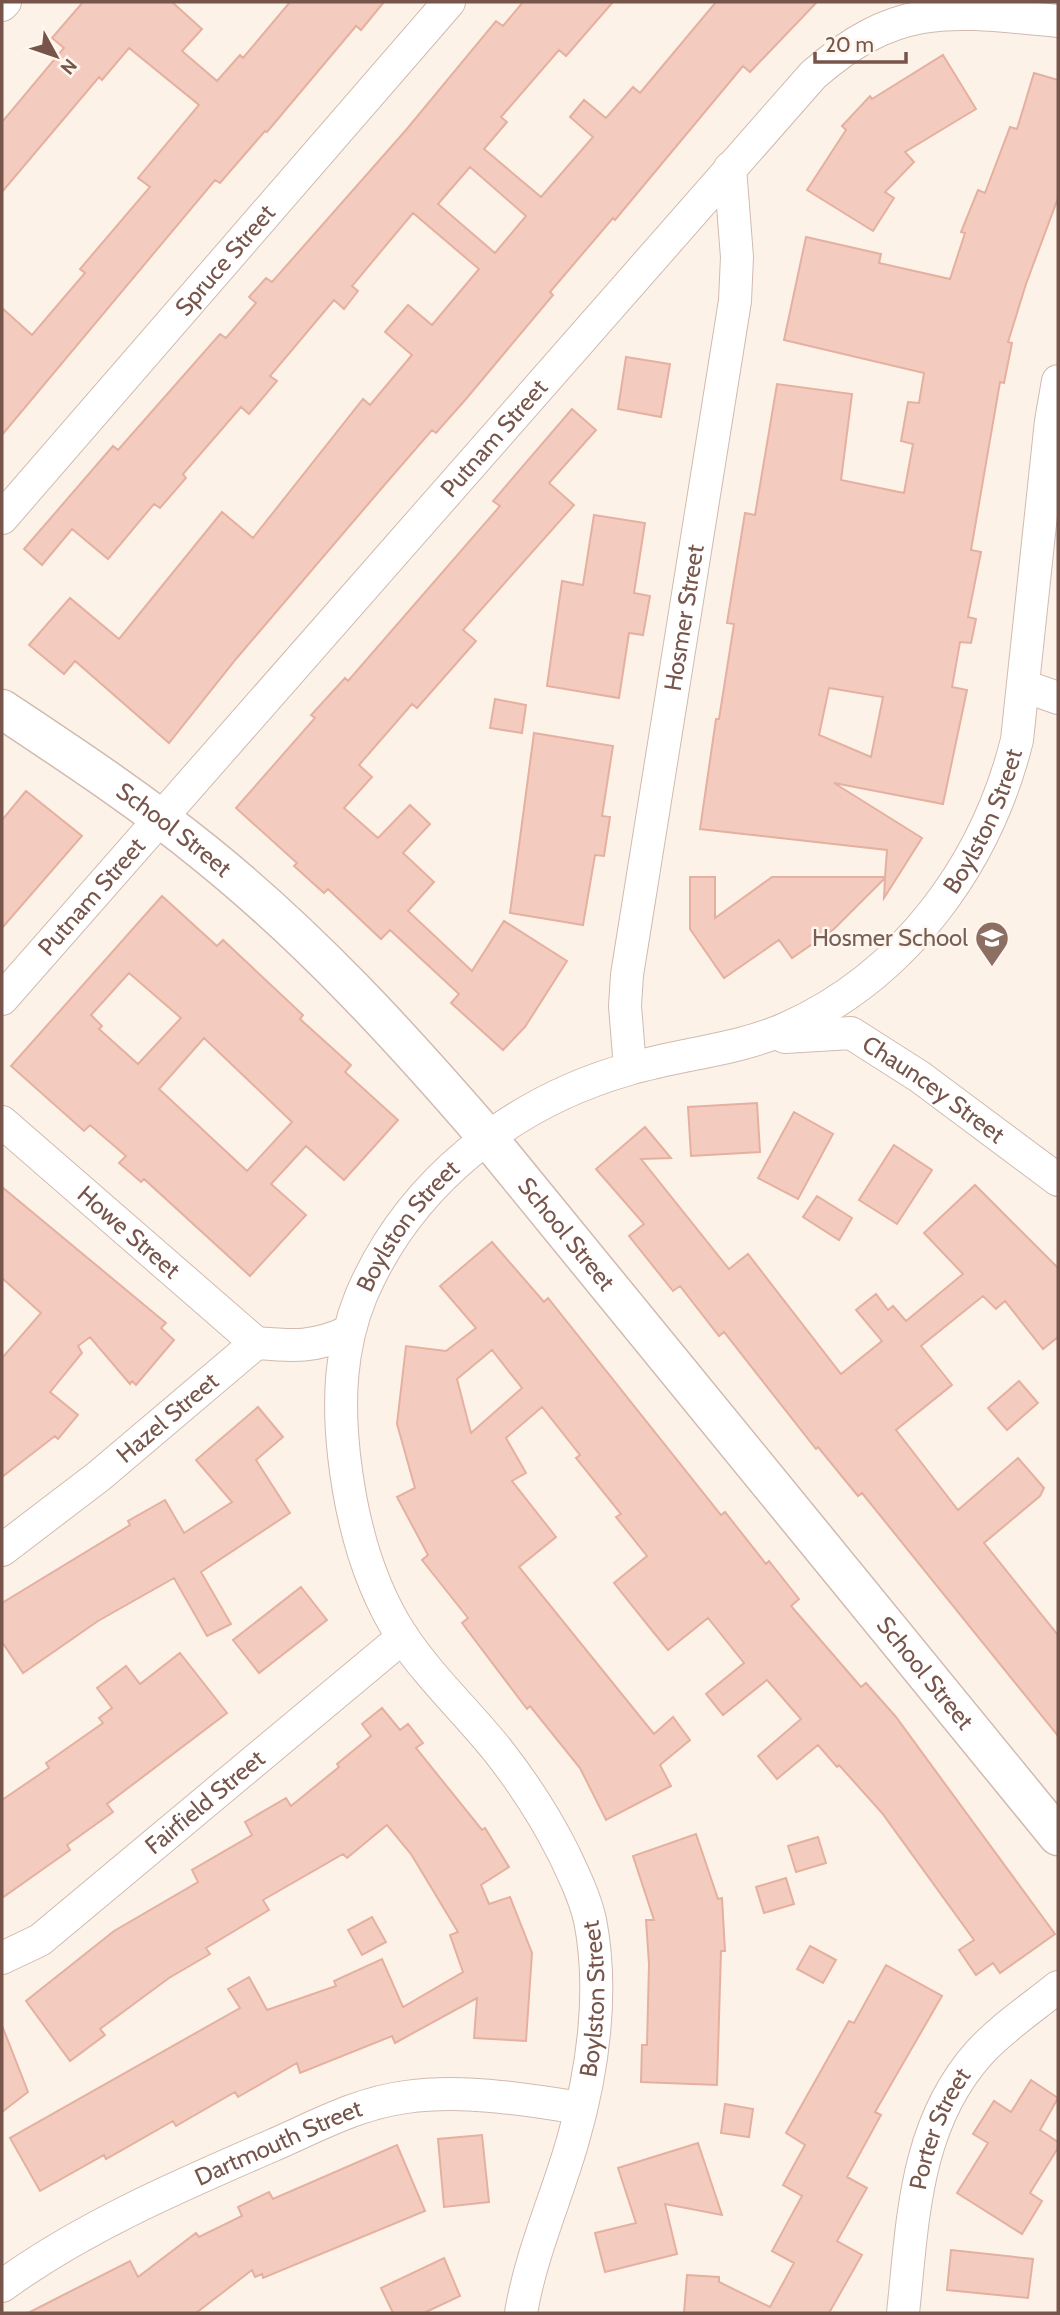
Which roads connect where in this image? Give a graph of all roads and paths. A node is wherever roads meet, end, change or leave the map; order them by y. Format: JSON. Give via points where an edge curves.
{"nodes":[{"id":1,"x":449,"y":2,"type":"edge"},
{"id":2,"x":1058,"y":21,"type":"edge"},
{"id":3,"x":730,"y":168,"type":"junction"},
{"id":4,"x":1058,"y":381,"type":"edge"},
{"id":5,"x":2,"y":518,"type":"edge"},
{"id":6,"x":1024,"y":686,"type":"junction"},
{"id":7,"x":1058,"y":698,"type":"edge"},
{"id":8,"x":2,"y":709,"type":"edge"},
{"id":9,"x":159,"y":818,"type":"junction"},
{"id":10,"x":2,"y":999,"type":"edge"},
{"id":11,"x":756,"y":1040,"type":"junction"},
{"id":12,"x":630,"y":1068,"type":"junction"},
{"id":13,"x":2,"y":1122,"type":"edge"},
{"id":14,"x":487,"y":1136,"type":"junction"},
{"id":15,"x":1058,"y":1180,"type":"edge"},
{"id":16,"x":348,"y":1332,"type":"junction"},
{"id":17,"x":256,"y":1343,"type":"junction"},
{"id":18,"x":2,"y":1550,"type":"edge"},
{"id":19,"x":403,"y":1637,"type":"junction"},
{"id":20,"x":1058,"y":1836,"type":"edge"},
{"id":21,"x":2,"y":1958,"type":"edge"},
{"id":22,"x":1058,"y":1987,"type":"edge"},
{"id":23,"x":580,"y":2108,"type":"junction"},
{"id":24,"x":2,"y":2286,"type":"edge"},
{"id":25,"x":521,"y":2313,"type":"edge"},
{"id":26,"x":903,"y":2313,"type":"edge"}],
"edges":[{"from":1,"to":5,"type":"street","name":"Spruce Street"},
{"from":2,"to":3,"type":"street","name":"Putnam Street","via":[[943,13],[904,19],[870,34],[813,75]]},
{"from":3,"to":9,"type":"street","name":"Putnam Street"},
{"from":3,"to":12,"type":"street","name":"Hosmer Street","via":[[737,257],[735,300],[627,975]]},
{"from":4,"to":6,"type":"street","name":"Boylston Street"},
{"from":6,"to":7,"type":"street"},
{"from":6,"to":11,"type":"street","name":"Boylston Street","via":[[1007,781],[991,823],[943,901],[897,953],[850,992],[818,1013]]},
{"from":8,"to":9,"type":"street","name":"School Street"},
{"from":9,"to":10,"type":"street","name":"Putnam Street"},
{"from":9,"to":14,"type":"street","name":"School Street","via":[[243,886],[348,982]]},
{"from":11,"to":12,"type":"street","name":"Boylston Street"},
{"from":11,"to":15,"type":"street","name":"Chauncey Street","via":[[851,1032],[920,1077]]},
{"from":12,"to":14,"type":"street","name":"Boylston Street","via":[[555,1096]]},
{"from":13,"to":17,"type":"street","name":"Howe Street"},
{"from":14,"to":16,"type":"street","name":"Boylston Street","via":[[407,1218],[363,1293]]},
{"from":14,"to":20,"type":"street","name":"School Street"},
{"from":16,"to":17,"type":"street","via":[[322,1344]]},
{"from":16,"to":19,"type":"street","name":"Boylston Street","via":[[340,1378],[341,1423],[353,1514],[365,1557]]},
{"from":17,"to":18,"type":"street","name":"Hazel Street","via":[[130,1451]]},
{"from":19,"to":21,"type":"street","name":"Fairfield Street","via":[[40,1940]]},
{"from":19,"to":23,"type":"street","name":"Boylston Street","via":[[528,1791],[581,1894],[589,1916],[596,2008]]},
{"from":22,"to":26,"type":"street","name":"Porter Street","via":[[981,2052],[939,2112],[916,2190]]},
{"from":23,"to":24,"type":"street","name":"Dartmouth Street","via":[[485,2094],[404,2097],[369,2105],[219,2168],[83,2235]]},
{"from":23,"to":25,"type":"street","name":"Boylston Street","via":[[572,2147],[527,2278]]}]}
